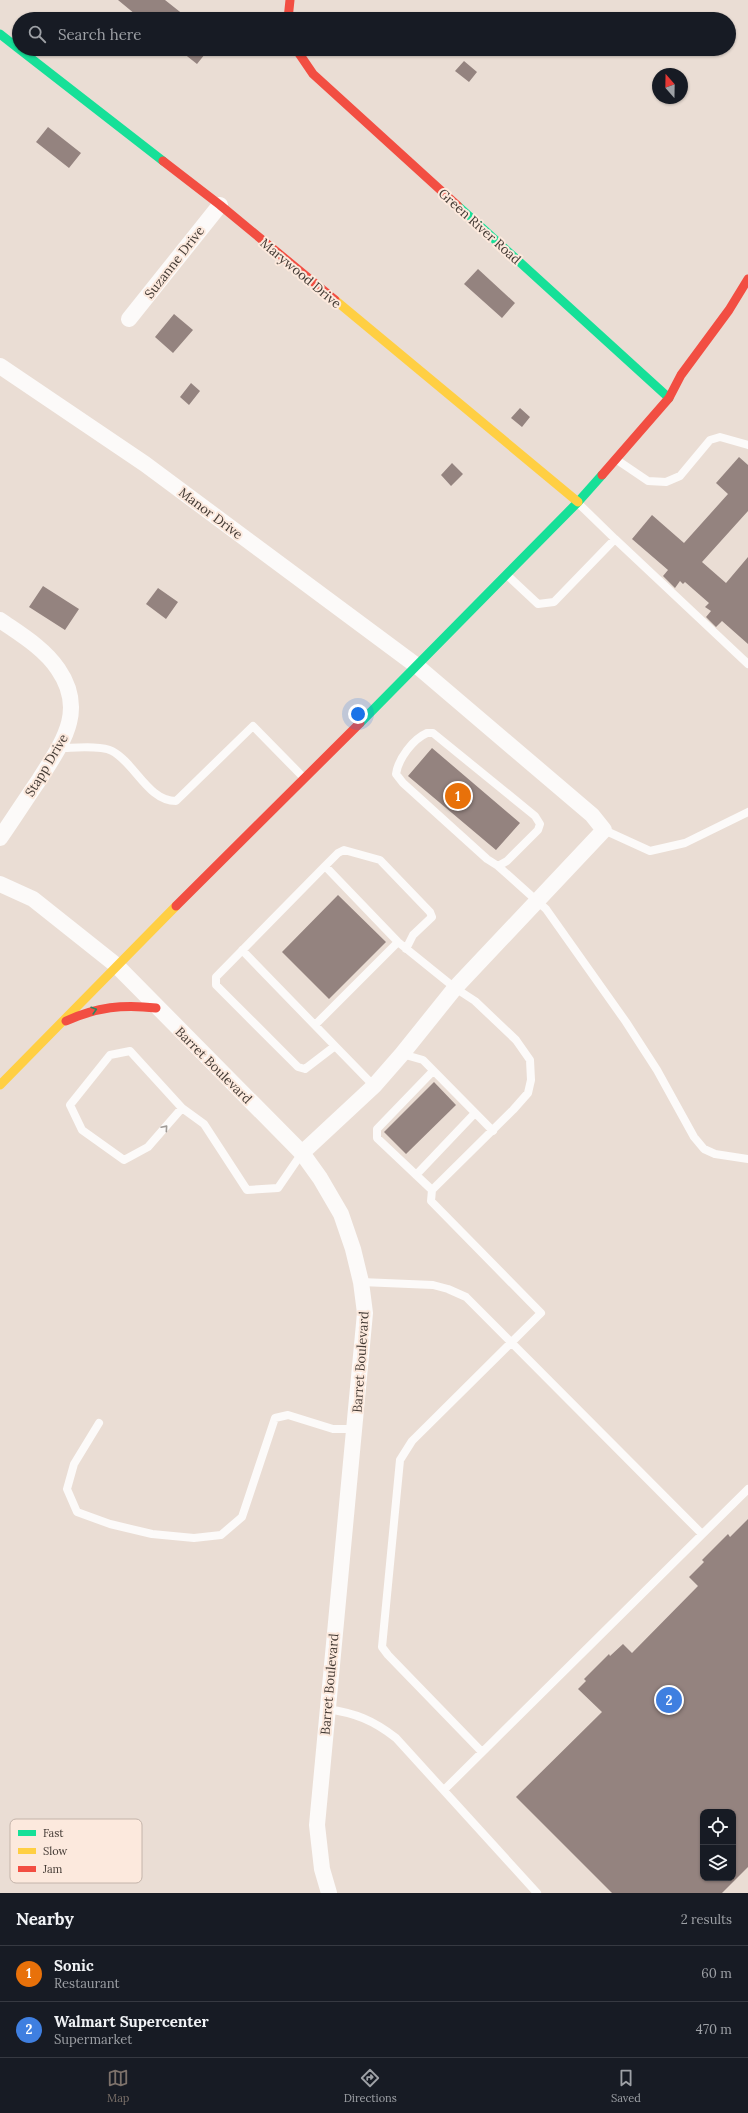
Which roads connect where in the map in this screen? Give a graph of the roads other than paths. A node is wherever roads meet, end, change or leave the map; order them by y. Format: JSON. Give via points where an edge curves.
{"nodes":[{"id":1,"x":290,"y":0,"type":"edge"},
{"id":2,"x":289,"y":12,"type":"edge"},
{"id":3,"x":25,"y":56,"type":"edge"},
{"id":4,"x":301,"y":56,"type":"edge"},
{"id":5,"x":220,"y":205,"type":"junction"},
{"id":6,"x":748,"y":280,"type":"edge"},
{"id":7,"x":129,"y":319,"type":"dead end"},
{"id":8,"x":0,"y":366,"type":"edge"},
{"id":9,"x":669,"y":398,"type":"junction"},
{"id":10,"x":748,"y":445,"type":"edge"},
{"id":11,"x":615,"y":459,"type":"junction"},
{"id":12,"x":578,"y":502,"type":"junction"},
{"id":13,"x":615,"y":539,"type":"junction"},
{"id":14,"x":507,"y":575,"type":"junction"},
{"id":15,"x":0,"y":620,"type":"edge"},
{"id":16,"x":748,"y":664,"type":"edge"},
{"id":17,"x":417,"y":666,"type":"junction"},
{"id":18,"x":60,"y":748,"type":"junction"},
{"id":19,"x":304,"y":778,"type":"junction"},
{"id":20,"x":748,"y":812,"type":"edge"},
{"id":21,"x":604,"y":830,"type":"junction"},
{"id":22,"x":0,"y":838,"type":"edge"},
{"id":23,"x":325,"y":866,"type":"junction"},
{"id":24,"x":498,"y":866,"type":"junction"},
{"id":25,"x":0,"y":884,"type":"edge"},
{"id":26,"x":537,"y":900,"type":"junction"},
{"id":27,"x":398,"y":942,"type":"junction"},
{"id":28,"x":406,"y":949,"type":"junction"},
{"id":29,"x":242,"y":950,"type":"junction"},
{"id":30,"x":116,"y":965,"type":"junction"},
{"id":31,"x":455,"y":988,"type":"junction"},
{"id":32,"x":156,"y":1008,"type":"junction"},
{"id":33,"x":58,"y":1025,"type":"junction"},
{"id":34,"x":315,"y":1026,"type":"junction"},
{"id":35,"x":335,"y":1046,"type":"junction"},
{"id":36,"x":402,"y":1054,"type":"junction"},
{"id":37,"x":433,"y":1070,"type":"junction"},
{"id":38,"x":0,"y":1085,"type":"edge"},
{"id":39,"x":374,"y":1086,"type":"junction"},
{"id":40,"x":182,"y":1108,"type":"junction"},
{"id":41,"x":475,"y":1113,"type":"junction"},
{"id":42,"x":493,"y":1131,"type":"junction"},
{"id":43,"x":302,"y":1154,"type":"junction"},
{"id":44,"x":748,"y":1159,"type":"edge"},
{"id":45,"x":416,"y":1174,"type":"junction"},
{"id":46,"x":432,"y":1190,"type":"junction"},
{"id":47,"x":361,"y":1282,"type":"junction"},
{"id":48,"x":512,"y":1342,"type":"junction"},
{"id":49,"x":99,"y":1422,"type":"dead end"},
{"id":50,"x":355,"y":1429,"type":"junction"},
{"id":51,"x":748,"y":1489,"type":"edge"},
{"id":52,"x":702,"y":1534,"type":"junction"},
{"id":53,"x":326,"y":1709,"type":"junction"},
{"id":54,"x":482,"y":1752,"type":"junction"},
{"id":55,"x":444,"y":1790,"type":"junction"},
{"id":56,"x":329,"y":1893,"type":"edge"},
{"id":57,"x":536,"y":1893,"type":"edge"}],
"edges":[{"from":1,"to":2,"type":"street"},
{"from":3,"to":5,"type":"street","name":"Marywood Drive"},
{"from":4,"to":9,"type":"street","name":"Green River Road","via":[[313,74]]},
{"from":5,"to":7,"type":"street","name":"Suzanne Drive"},
{"from":5,"to":12,"type":"street","name":"Marywood Drive"},
{"from":6,"to":9,"type":"street","via":[[681,375]]},
{"from":8,"to":17,"type":"street","name":"Manor Drive","via":[[146,464]]},
{"from":9,"to":11,"type":"street"},
{"from":10,"to":11,"type":"lane","via":[[720,437],[710,440],[680,476],[666,482],[648,481]]},
{"from":11,"to":12,"type":"street"},
{"from":12,"to":13,"type":"lane"},
{"from":12,"to":14,"type":"street"},
{"from":13,"to":14,"type":"lane","via":[[554,602],[538,604]]},
{"from":13,"to":16,"type":"lane"},
{"from":14,"to":17,"type":"street"},
{"from":15,"to":18,"type":"street","name":"Stapp Drive","via":[[50,658],[64,679],[72,713]]},
{"from":17,"to":19,"type":"street"},
{"from":17,"to":21,"type":"street","name":"Manor Drive","via":[[592,815]]},
{"from":18,"to":19,"type":"lane","via":[[110,750],[120,756],[158,796],[176,801],[253,726]]},
{"from":18,"to":22,"type":"street","name":"Stapp Drive"},
{"from":19,"to":30,"type":"street"},
{"from":20,"to":21,"type":"lane","via":[[685,843],[650,851]]},
{"from":21,"to":26,"type":"street"},
{"from":23,"to":27,"type":"lane"},
{"from":23,"to":28,"type":"lane","via":[[344,850],[380,860],[432,916],[413,935]]},
{"from":23,"to":29,"type":"lane"},
{"from":24,"to":24,"type":"lane","via":[[507,861],[538,830],[540,824],[535,816],[433,733],[418,736],[397,765],[396,774],[487,859]]},
{"from":24,"to":26,"type":"lane"},
{"from":25,"to":30,"type":"street","name":"Barret Boulevard","via":[[33,899]]},
{"from":26,"to":31,"type":"street"},
{"from":26,"to":44,"type":"lane","via":[[626,1022],[657,1070],[694,1137],[704,1149],[715,1154]]},
{"from":27,"to":28,"type":"lane"},
{"from":27,"to":34,"type":"lane"},
{"from":28,"to":31,"type":"lane"},
{"from":29,"to":34,"type":"lane"},
{"from":29,"to":35,"type":"lane","via":[[216,976],[216,985],[298,1067],[305,1069]]},
{"from":30,"to":32,"type":"street","name":"Barret Boulevard"},
{"from":30,"to":33,"type":"street"},
{"from":31,"to":36,"type":"street"},
{"from":31,"to":42,"type":"lane","via":[[475,1001],[511,1035],[530,1060],[531,1080],[528,1093]]},
{"from":33,"to":32,"type":"street","one_way":true,"via":[[82,1013],[108,1005],[125,1004]]},
{"from":32,"to":43,"type":"street","name":"Barret Boulevard"},
{"from":33,"to":38,"type":"street"},
{"from":34,"to":35,"type":"lane"},
{"from":35,"to":39,"type":"lane"},
{"from":36,"to":37,"type":"lane","via":[[423,1060]]},
{"from":36,"to":39,"type":"street"},
{"from":37,"to":41,"type":"lane"},
{"from":37,"to":45,"type":"lane","via":[[377,1130],[377,1138]]},
{"from":39,"to":43,"type":"street"},
{"from":40,"to":40,"type":"lane","one_way":true,"via":[[130,1051],[110,1055],[70,1105],[82,1130],[124,1160],[148,1147]]},
{"from":40,"to":43,"type":"lane","via":[[204,1124],[247,1190],[278,1188]]},
{"from":41,"to":42,"type":"lane"},
{"from":41,"to":45,"type":"lane"},
{"from":42,"to":46,"type":"lane"},
{"from":43,"to":47,"type":"street","name":"Barret Boulevard","via":[[324,1183],[341,1214]]},
{"from":45,"to":46,"type":"lane"},
{"from":46,"to":48,"type":"lane","via":[[432,1201],[541,1313]]},
{"from":47,"to":48,"type":"lane","via":[[427,1284],[448,1289],[466,1297]]},
{"from":47,"to":50,"type":"street","name":"Barret Boulevard","via":[[365,1313]]},
{"from":48,"to":52,"type":"lane"},
{"from":48,"to":54,"type":"lane","via":[[412,1441],[400,1460],[382,1647]]},
{"from":49,"to":50,"type":"lane","via":[[74,1464],[67,1489],[77,1512],[110,1524],[152,1534],[194,1538],[221,1535],[242,1517],[275,1418],[288,1415],[333,1429]]},
{"from":50,"to":53,"type":"street","name":"Barret Boulevard"},
{"from":51,"to":52,"type":"lane"},
{"from":52,"to":54,"type":"lane"},
{"from":53,"to":55,"type":"lane","via":[[350,1713],[378,1724],[396,1738]]},
{"from":53,"to":56,"type":"street","name":"Barret Boulevard","via":[[317,1826],[322,1869]]},
{"from":54,"to":55,"type":"lane"},
{"from":55,"to":57,"type":"lane"}]}
